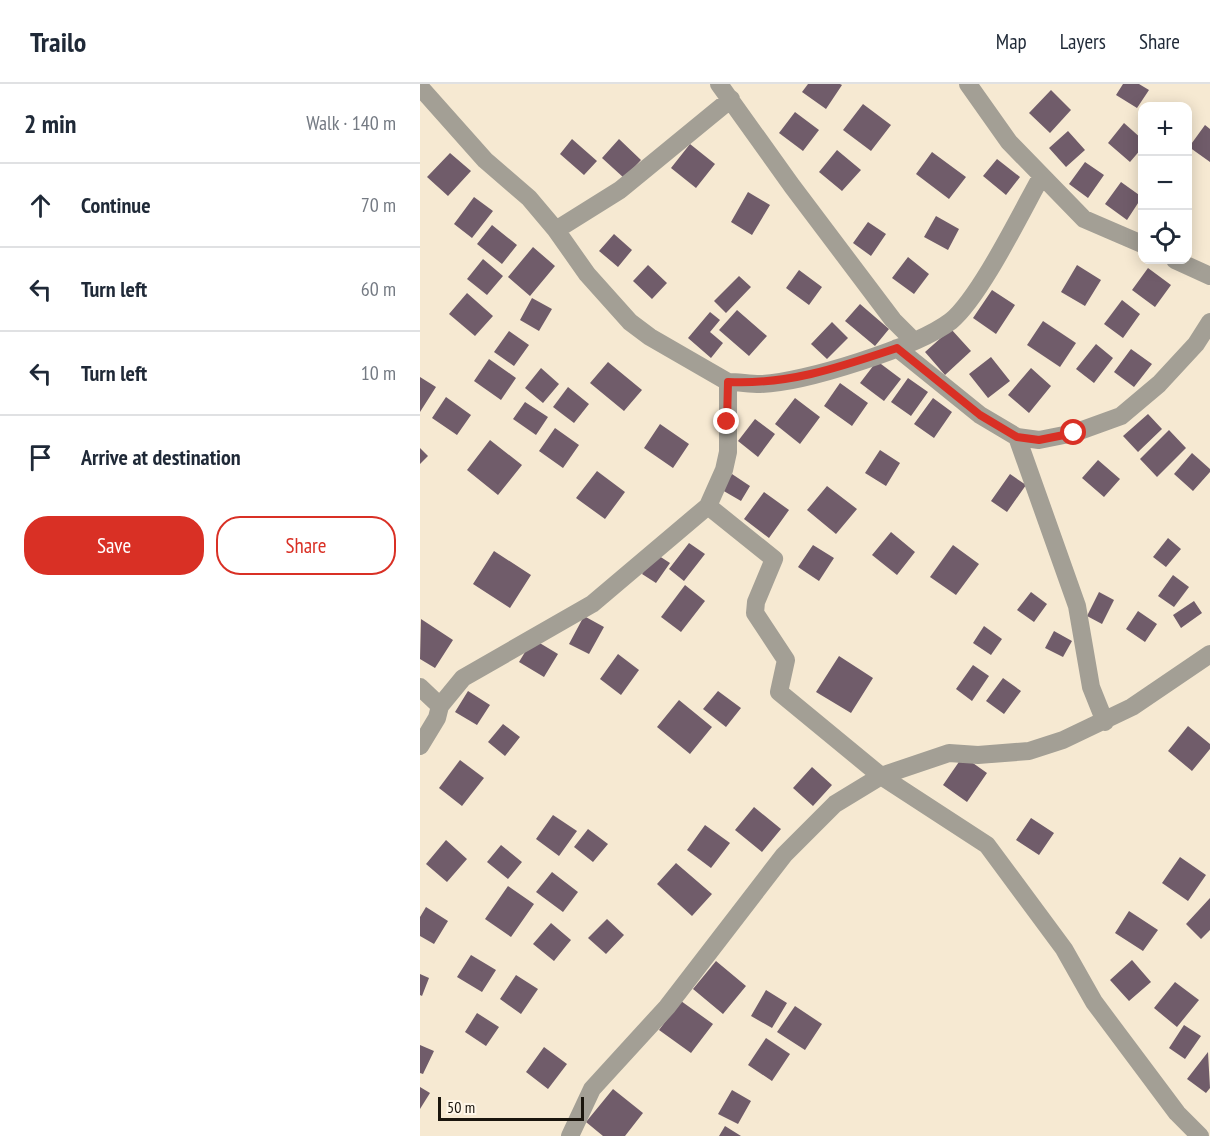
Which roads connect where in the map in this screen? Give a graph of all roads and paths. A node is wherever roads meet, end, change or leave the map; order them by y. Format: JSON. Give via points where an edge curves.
{"nodes":[{"id":1,"x":719,"y":84,"type":"edge"},
{"id":2,"x":968,"y":84,"type":"edge"},
{"id":3,"x":420,"y":87,"type":"edge"},
{"id":4,"x":731,"y":99,"type":"junction"},
{"id":5,"x":1041,"y":177,"type":"junction"},
{"id":6,"x":556,"y":230,"type":"junction"},
{"id":7,"x":1138,"y":242,"type":"edge"},
{"id":8,"x":1184,"y":264,"type":"edge"},
{"id":9,"x":1210,"y":276,"type":"edge"},
{"id":10,"x":1210,"y":322,"type":"edge"},
{"id":11,"x":914,"y":341,"type":"junction"},
{"id":12,"x":897,"y":348,"type":"junction"},
{"id":13,"x":728,"y":382,"type":"junction"},
{"id":14,"x":1017,"y":437,"type":"junction"},
{"id":15,"x":708,"y":506,"type":"junction"},
{"id":16,"x":1210,"y":654,"type":"edge"},
{"id":17,"x":420,"y":687,"type":"edge"},
{"id":18,"x":440,"y":706,"type":"junction"},
{"id":19,"x":1105,"y":722,"type":"junction"},
{"id":20,"x":420,"y":746,"type":"edge"},
{"id":21,"x":881,"y":776,"type":"junction"},
{"id":22,"x":570,"y":1136,"type":"edge"},
{"id":23,"x":1200,"y":1136,"type":"edge"}],
"edges":[{"from":1,"to":4,"type":"street"},
{"from":2,"to":5,"type":"street","via":[[1009,142]]},
{"from":3,"to":6,"type":"street","via":[[485,160],[529,198]]},
{"from":4,"to":6,"type":"street","via":[[620,190]]},
{"from":4,"to":11,"type":"street","via":[[893,320]]},
{"from":5,"to":7,"type":"street","via":[[1084,219]]},
{"from":5,"to":11,"type":"street","via":[[978,286],[951,320]]},
{"from":6,"to":13,"type":"street","via":[[587,274],[630,322]]},
{"from":8,"to":9,"type":"street"},
{"from":10,"to":14,"type":"street","via":[[1196,344],[1159,384],[1120,416],[1074,433],[1039,440]]},
{"from":11,"to":12,"type":"street"},
{"from":12,"to":13,"type":"street","via":[[796,378],[762,384]]},
{"from":12,"to":14,"type":"street","via":[[980,415]]},
{"from":13,"to":15,"type":"street","via":[[728,452]]},
{"from":14,"to":19,"type":"street","via":[[1077,606],[1091,687]]},
{"from":15,"to":18,"type":"street","via":[[592,604],[463,678]]},
{"from":15,"to":21,"type":"street","via":[[774,559],[755,613],[786,660],[779,692]]},
{"from":16,"to":19,"type":"street"},
{"from":17,"to":18,"type":"street"},
{"from":18,"to":20,"type":"street"},
{"from":19,"to":21,"type":"street","via":[[1029,751],[950,753]]},
{"from":21,"to":22,"type":"street","via":[[835,804],[784,855],[666,1007],[592,1089]]},
{"from":21,"to":23,"type":"street","via":[[987,845],[1064,949],[1094,1002],[1177,1113]]}]}
